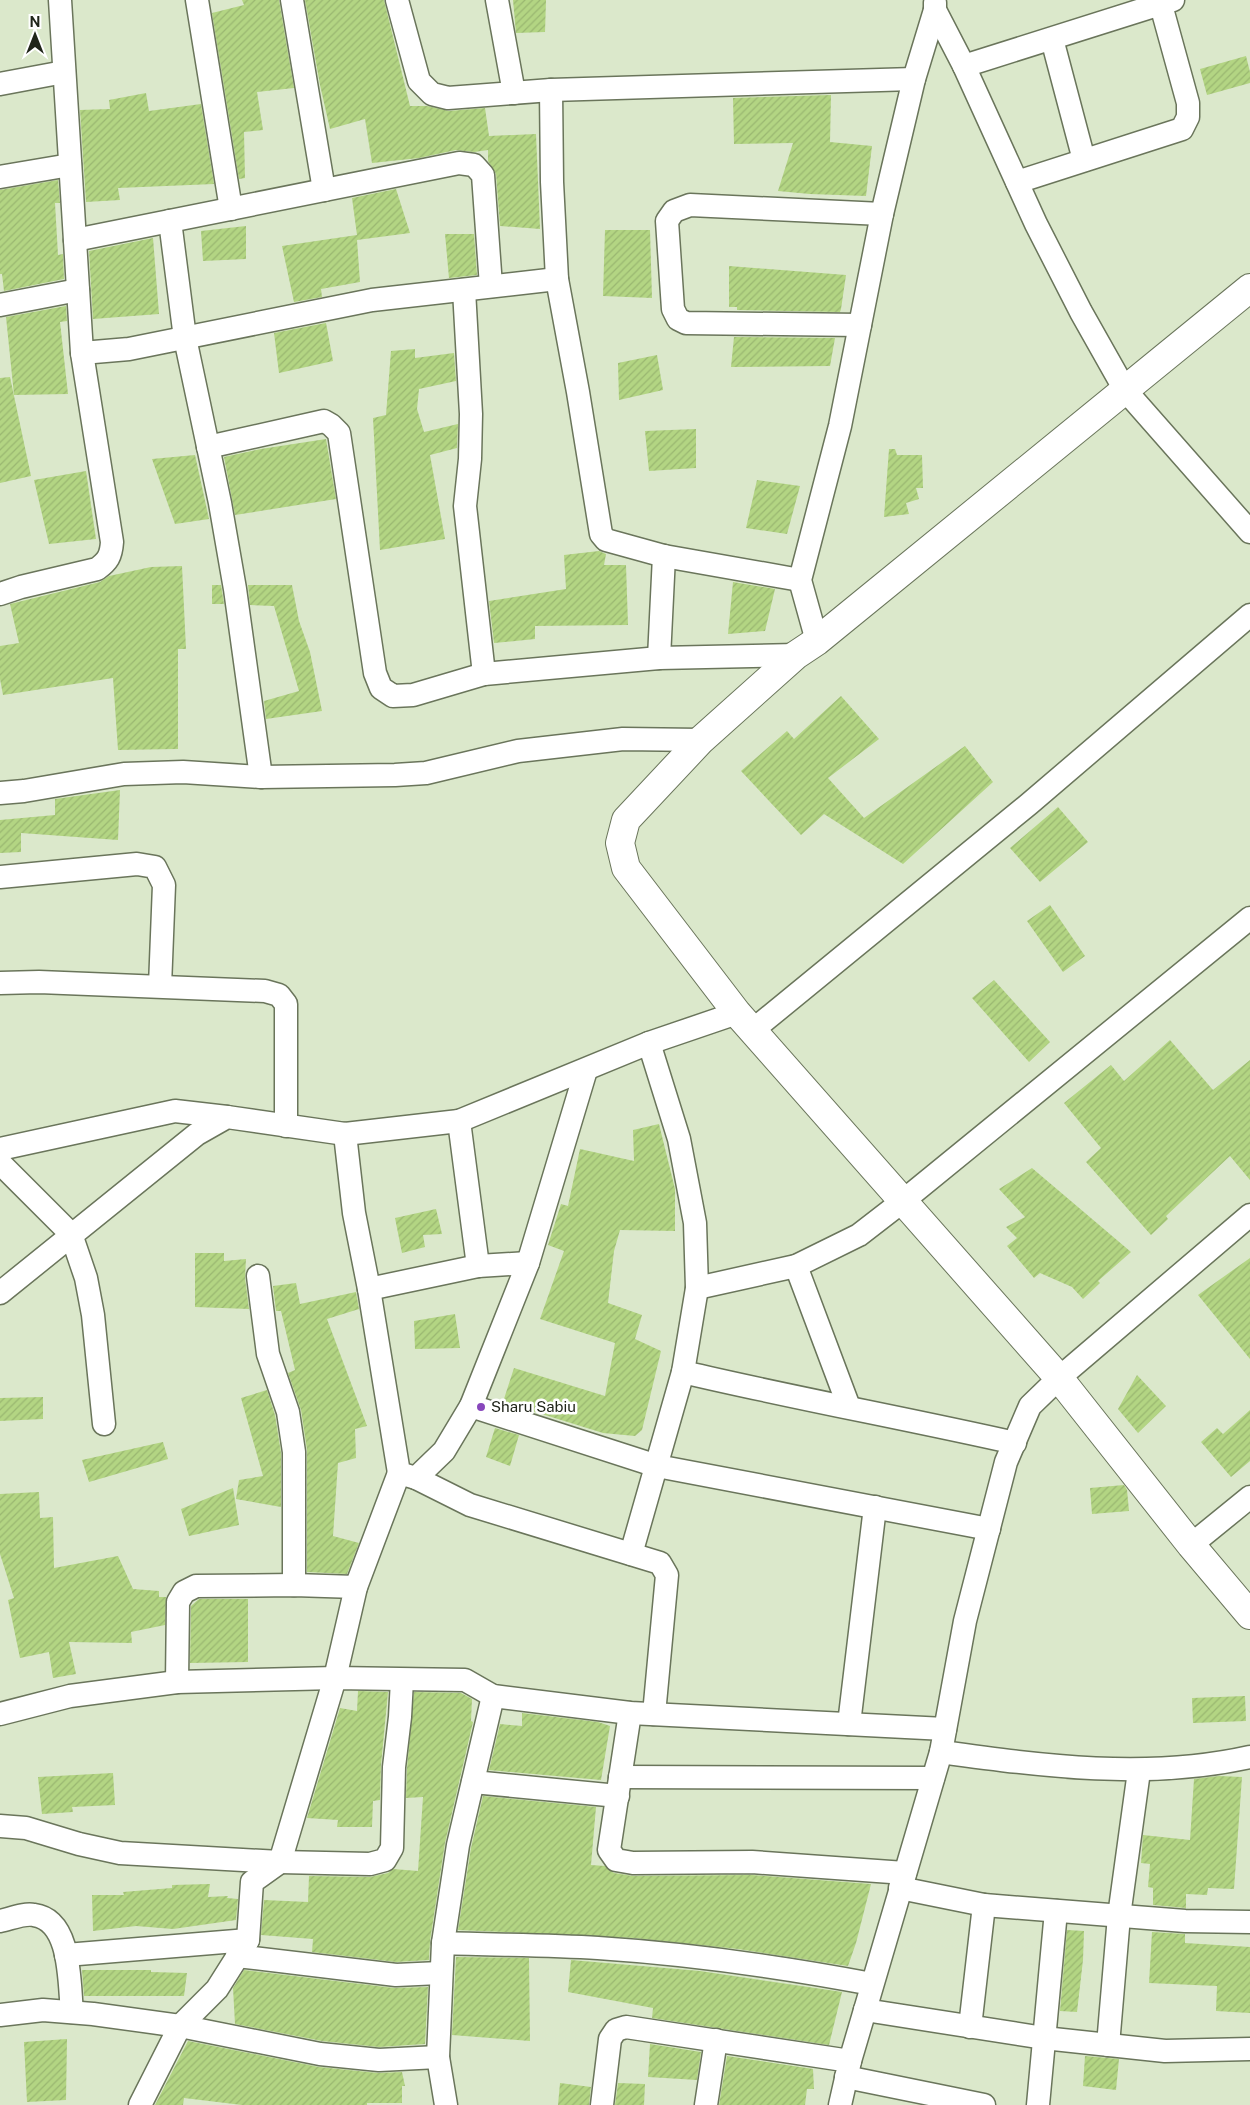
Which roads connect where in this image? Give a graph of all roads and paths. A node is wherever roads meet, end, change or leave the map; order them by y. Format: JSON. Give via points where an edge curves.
{"nodes":[{"id":1,"x":60,"y":0,"type":"edge"},
{"id":2,"x":197,"y":0,"type":"edge"},
{"id":3,"x":292,"y":0,"type":"edge"},
{"id":4,"x":397,"y":0,"type":"edge"},
{"id":5,"x":497,"y":0,"type":"edge"},
{"id":6,"x":1167,"y":2,"type":"edge"},
{"id":7,"x":935,"y":5,"type":"edge"},
{"id":8,"x":1052,"y":39,"type":"junction"},
{"id":9,"x":964,"y":66,"type":"junction"},
{"id":10,"x":64,"y":72,"type":"junction"},
{"id":11,"x":914,"y":79,"type":"junction"},
{"id":12,"x":0,"y":84,"type":"edge"},
{"id":13,"x":551,"y":90,"type":"junction"},
{"id":14,"x":514,"y":92,"type":"junction"},
{"id":15,"x":1084,"y":160,"type":"junction"},
{"id":16,"x":70,"y":164,"type":"junction"},
{"id":17,"x":0,"y":177,"type":"edge"},
{"id":18,"x":1017,"y":182,"type":"junction"},
{"id":19,"x":324,"y":190,"type":"junction"},
{"id":20,"x":231,"y":209,"type":"junction"},
{"id":21,"x":882,"y":214,"type":"junction"},
{"id":22,"x":170,"y":221,"type":"junction"},
{"id":23,"x":75,"y":240,"type":"junction"},
{"id":24,"x":557,"y":279,"type":"junction"},
{"id":25,"x":491,"y":286,"type":"junction"},
{"id":26,"x":1250,"y":288,"type":"edge"},
{"id":27,"x":78,"y":290,"type":"junction"},
{"id":28,"x":464,"y":290,"type":"junction"},
{"id":29,"x":0,"y":305,"type":"edge"},
{"id":30,"x":860,"y":326,"type":"junction"},
{"id":31,"x":185,"y":338,"type":"junction"},
{"id":32,"x":82,"y":353,"type":"junction"},
{"id":33,"x":1125,"y":390,"type":"junction"},
{"id":34,"x":208,"y":447,"type":"junction"},
{"id":35,"x":1250,"y":532,"type":"edge"},
{"id":36,"x":664,"y":556,"type":"junction"},
{"id":37,"x":800,"y":580,"type":"junction"},
{"id":38,"x":0,"y":594,"type":"edge"},
{"id":39,"x":1250,"y":615,"type":"edge"},
{"id":40,"x":807,"y":648,"type":"junction"},
{"id":41,"x":659,"y":658,"type":"junction"},
{"id":42,"x":484,"y":674,"type":"junction"},
{"id":43,"x":701,"y":740,"type":"junction"},
{"id":44,"x":261,"y":777,"type":"junction"},
{"id":45,"x":0,"y":793,"type":"edge"},
{"id":46,"x":0,"y":877,"type":"edge"},
{"id":47,"x":1250,"y":918,"type":"edge"},
{"id":48,"x":0,"y":983,"type":"edge"},
{"id":49,"x":160,"y":986,"type":"junction"},
{"id":50,"x":745,"y":1022,"type":"junction"},
{"id":51,"x":649,"y":1043,"type":"junction"},
{"id":52,"x":586,"y":1070,"type":"junction"},
{"id":53,"x":227,"y":1117,"type":"junction"},
{"id":54,"x":459,"y":1121,"type":"junction"},
{"id":55,"x":286,"y":1126,"type":"junction"},
{"id":56,"x":346,"y":1134,"type":"junction"},
{"id":57,"x":0,"y":1150,"type":"edge"},
{"id":58,"x":4,"y":1174,"type":"edge"},
{"id":59,"x":903,"y":1201,"type":"junction"},
{"id":60,"x":1250,"y":1216,"type":"edge"},
{"id":61,"x":71,"y":1234,"type":"junction"},
{"id":62,"x":528,"y":1263,"type":"junction"},
{"id":63,"x":478,"y":1266,"type":"junction"},
{"id":64,"x":796,"y":1266,"type":"junction"},
{"id":65,"x":258,"y":1276,"type":"dead end"},
{"id":66,"x":369,"y":1288,"type":"junction"},
{"id":67,"x":697,"y":1288,"type":"junction"},
{"id":68,"x":0,"y":1293,"type":"edge"},
{"id":69,"x":683,"y":1372,"type":"junction"},
{"id":70,"x":1059,"y":1378,"type":"junction"},
{"id":71,"x":471,"y":1406,"type":"junction"},
{"id":72,"x":849,"y":1407,"type":"junction"},
{"id":73,"x":104,"y":1424,"type":"dead end"},
{"id":74,"x":1015,"y":1443,"type":"junction"},
{"id":75,"x":658,"y":1466,"type":"junction"},
{"id":76,"x":408,"y":1476,"type":"junction"},
{"id":77,"x":1250,"y":1496,"type":"edge"},
{"id":78,"x":875,"y":1507,"type":"junction"},
{"id":79,"x":989,"y":1529,"type":"junction"},
{"id":80,"x":1191,"y":1544,"type":"junction"},
{"id":81,"x":631,"y":1554,"type":"junction"},
{"id":82,"x":294,"y":1585,"type":"junction"},
{"id":83,"x":356,"y":1587,"type":"junction"},
{"id":84,"x":1250,"y":1615,"type":"edge"},
{"id":85,"x":335,"y":1678,"type":"junction"},
{"id":86,"x":402,"y":1680,"type":"junction"},
{"id":87,"x":177,"y":1682,"type":"junction"},
{"id":88,"x":493,"y":1696,"type":"junction"},
{"id":89,"x":630,"y":1713,"type":"junction"},
{"id":90,"x":0,"y":1714,"type":"edge"},
{"id":91,"x":654,"y":1714,"type":"junction"},
{"id":92,"x":849,"y":1724,"type":"junction"},
{"id":93,"x":944,"y":1728,"type":"junction"},
{"id":94,"x":941,"y":1752,"type":"junction"},
{"id":95,"x":1250,"y":1757,"type":"edge"},
{"id":96,"x":1139,"y":1770,"type":"junction"},
{"id":97,"x":933,"y":1778,"type":"junction"},
{"id":98,"x":473,"y":1782,"type":"junction"},
{"id":99,"x":619,"y":1786,"type":"junction"},
{"id":100,"x":0,"y":1826,"type":"edge"},
{"id":101,"x":280,"y":1862,"type":"junction"},
{"id":102,"x":902,"y":1880,"type":"junction"},
{"id":103,"x":984,"y":1905,"type":"junction"},
{"id":104,"x":1056,"y":1911,"type":"junction"},
{"id":105,"x":1119,"y":1916,"type":"junction"},
{"id":106,"x":0,"y":1921,"type":"edge"},
{"id":107,"x":1250,"y":1922,"type":"edge"},
{"id":108,"x":443,"y":1943,"type":"junction"},
{"id":109,"x":242,"y":1948,"type":"junction"},
{"id":110,"x":66,"y":1955,"type":"junction"},
{"id":111,"x":440,"y":1974,"type":"junction"},
{"id":112,"x":872,"y":1984,"type":"junction"},
{"id":113,"x":865,"y":2010,"type":"junction"},
{"id":114,"x":72,"y":2012,"type":"junction"},
{"id":115,"x":0,"y":2015,"type":"edge"},
{"id":116,"x":180,"y":2026,"type":"junction"},
{"id":117,"x":970,"y":2026,"type":"junction"},
{"id":118,"x":1044,"y":2038,"type":"junction"},
{"id":119,"x":716,"y":2040,"type":"junction"},
{"id":120,"x":1108,"y":2045,"type":"junction"},
{"id":121,"x":1250,"y":2049,"type":"edge"},
{"id":122,"x":438,"y":2057,"type":"junction"},
{"id":123,"x":848,"y":2069,"type":"junction"},
{"id":124,"x":944,"y":2101,"type":"edge"},
{"id":125,"x":140,"y":2105,"type":"edge"},
{"id":126,"x":446,"y":2105,"type":"edge"},
{"id":127,"x":602,"y":2105,"type":"edge"},
{"id":128,"x":706,"y":2105,"type":"edge"},
{"id":129,"x":840,"y":2105,"type":"edge"},
{"id":130,"x":984,"y":2105,"type":"edge"},
{"id":131,"x":1038,"y":2105,"type":"edge"}],
"edges":[{"from":1,"to":10,"type":"street"},
{"from":2,"to":20,"type":"street"},
{"from":3,"to":19,"type":"street"},
{"from":4,"to":14,"type":"street","via":[[419,82],[432,94],[448,98]]},
{"from":5,"to":14,"type":"street"},
{"from":6,"to":8,"type":"street"},
{"from":6,"to":15,"type":"street","via":[[1188,103],[1188,118],[1182,129]]},
{"from":7,"to":9,"type":"street"},
{"from":7,"to":11,"type":"street"},
{"from":8,"to":9,"type":"street"},
{"from":8,"to":15,"type":"street"},
{"from":9,"to":18,"type":"street"},
{"from":10,"to":12,"type":"street"},
{"from":10,"to":16,"type":"street"},
{"from":11,"to":13,"type":"street"},
{"from":11,"to":21,"type":"street"},
{"from":13,"to":14,"type":"street"},
{"from":13,"to":24,"type":"street"},
{"from":15,"to":18,"type":"street"},
{"from":16,"to":17,"type":"street"},
{"from":16,"to":23,"type":"street"},
{"from":18,"to":33,"type":"street","via":[[1081,312]]},
{"from":19,"to":20,"type":"street"},
{"from":19,"to":25,"type":"street","via":[[459,163],[474,165],[483,175]]},
{"from":20,"to":22,"type":"street"},
{"from":21,"to":30,"type":"street"},
{"from":21,"to":30,"type":"street","via":[[690,205],[674,211],[667,221],[673,309],[686,323]]},
{"from":22,"to":23,"type":"street"},
{"from":22,"to":31,"type":"street"},
{"from":23,"to":27,"type":"street"},
{"from":24,"to":25,"type":"street"},
{"from":24,"to":36,"type":"street","via":[[601,534],[606,540]]},
{"from":25,"to":28,"type":"street"},
{"from":26,"to":33,"type":"street"},
{"from":27,"to":29,"type":"street"},
{"from":27,"to":32,"type":"street"},
{"from":28,"to":31,"type":"street","via":[[372,300]]},
{"from":28,"to":42,"type":"street","via":[[471,414],[465,506]]},
{"from":30,"to":37,"type":"street","via":[[840,426]]},
{"from":31,"to":32,"type":"street","via":[[129,349]]},
{"from":31,"to":34,"type":"street"},
{"from":32,"to":38,"type":"street","via":[[112,542],[111,553],[108,561],[97,569]]},
{"from":33,"to":35,"type":"street"},
{"from":33,"to":40,"type":"street"},
{"from":34,"to":42,"type":"street","via":[[324,421],[331,425],[339,433],[381,688],[393,696],[413,695]]},
{"from":34,"to":44,"type":"street","via":[[235,589]]},
{"from":36,"to":37,"type":"street"},
{"from":36,"to":41,"type":"street"},
{"from":37,"to":40,"type":"street"},
{"from":39,"to":50,"type":"street","via":[[1029,804]]},
{"from":40,"to":41,"type":"street"},
{"from":40,"to":43,"type":"street"},
{"from":41,"to":42,"type":"street"},
{"from":43,"to":44,"type":"street","via":[[623,739],[518,751],[426,773]]},
{"from":43,"to":50,"type":"street","via":[[626,820],[620,842],[626,868]]},
{"from":44,"to":45,"type":"street","via":[[183,772],[124,774]]},
{"from":46,"to":49,"type":"street","via":[[137,864],[155,867],[164,885]]},
{"from":47,"to":59,"type":"street"},
{"from":48,"to":49,"type":"street"},
{"from":49,"to":55,"type":"street","via":[[265,991],[279,995],[286,1004]]},
{"from":50,"to":51,"type":"street"},
{"from":50,"to":59,"type":"street"},
{"from":51,"to":52,"type":"street"},
{"from":51,"to":67,"type":"street","via":[[679,1139],[695,1224]]},
{"from":52,"to":54,"type":"street"},
{"from":52,"to":62,"type":"street"},
{"from":53,"to":55,"type":"street"},
{"from":53,"to":57,"type":"street","via":[[175,1111]]},
{"from":53,"to":61,"type":"street","via":[[196,1134]]},
{"from":54,"to":56,"type":"street"},
{"from":54,"to":63,"type":"street"},
{"from":55,"to":56,"type":"street"},
{"from":56,"to":66,"type":"street","via":[[354,1213]]},
{"from":58,"to":61,"type":"street"},
{"from":59,"to":64,"type":"street","via":[[859,1235]]},
{"from":59,"to":70,"type":"street"},
{"from":60,"to":70,"type":"street"},
{"from":61,"to":68,"type":"street"},
{"from":61,"to":73,"type":"street","via":[[94,1315]]},
{"from":62,"to":63,"type":"street"},
{"from":62,"to":71,"type":"street"},
{"from":63,"to":66,"type":"street"},
{"from":64,"to":67,"type":"street"},
{"from":64,"to":72,"type":"street"},
{"from":65,"to":82,"type":"street","via":[[268,1354],[288,1412],[294,1452]]},
{"from":66,"to":76,"type":"street"},
{"from":67,"to":69,"type":"street"},
{"from":69,"to":72,"type":"street"},
{"from":69,"to":75,"type":"street"},
{"from":70,"to":74,"type":"street","via":[[1030,1406]]},
{"from":70,"to":80,"type":"street"},
{"from":71,"to":75,"type":"street"},
{"from":71,"to":76,"type":"street","via":[[444,1451]]},
{"from":72,"to":74,"type":"street"},
{"from":74,"to":79,"type":"street","via":[[1006,1462]]},
{"from":75,"to":78,"type":"street"},
{"from":75,"to":81,"type":"street"},
{"from":76,"to":81,"type":"street","via":[[470,1505]]},
{"from":76,"to":83,"type":"street"},
{"from":77,"to":80,"type":"street"},
{"from":78,"to":79,"type":"street"},
{"from":78,"to":92,"type":"street"},
{"from":79,"to":93,"type":"street","via":[[965,1621]]},
{"from":80,"to":84,"type":"street"},
{"from":81,"to":91,"type":"street","via":[[660,1563],[667,1575]]},
{"from":82,"to":83,"type":"street"},
{"from":82,"to":87,"type":"street","via":[[196,1586],[184,1592],[178,1602]]},
{"from":83,"to":85,"type":"street"},
{"from":85,"to":86,"type":"street"},
{"from":85,"to":87,"type":"street"},
{"from":85,"to":101,"type":"street"},
{"from":86,"to":88,"type":"street","via":[[465,1680]]},
{"from":86,"to":101,"type":"street","via":[[394,1767],[392,1848],[384,1860],[370,1864]]},
{"from":87,"to":90,"type":"street","via":[[70,1696]]},
{"from":88,"to":89,"type":"street"},
{"from":88,"to":98,"type":"street"},
{"from":89,"to":91,"type":"street"},
{"from":89,"to":99,"type":"street"},
{"from":91,"to":92,"type":"street"},
{"from":92,"to":93,"type":"street"},
{"from":93,"to":94,"type":"street"},
{"from":94,"to":96,"type":"street","via":[[1037,1765]]},
{"from":94,"to":97,"type":"street"},
{"from":95,"to":96,"type":"street"},
{"from":96,"to":105,"type":"street"},
{"from":97,"to":99,"type":"street"},
{"from":97,"to":102,"type":"street"},
{"from":98,"to":99,"type":"street"},
{"from":98,"to":108,"type":"street","via":[[458,1845]]},
{"from":99,"to":102,"type":"street","via":[[609,1850],[616,1860],[632,1863],[752,1862]]},
{"from":100,"to":101,"type":"street","via":[[26,1828],[120,1853]]},
{"from":101,"to":109,"type":"street","via":[[252,1882]]},
{"from":102,"to":103,"type":"street"},
{"from":102,"to":112,"type":"street"},
{"from":103,"to":104,"type":"street"},
{"from":103,"to":117,"type":"street"},
{"from":104,"to":105,"type":"street"},
{"from":104,"to":118,"type":"street"},
{"from":105,"to":107,"type":"street"},
{"from":105,"to":120,"type":"street"},
{"from":106,"to":110,"type":"street","via":[[33,1914],[47,1919],[59,1931]]},
{"from":108,"to":111,"type":"street"},
{"from":108,"to":112,"type":"street","via":[[598,1948],[678,1955],[781,1967]]},
{"from":109,"to":110,"type":"street"},
{"from":109,"to":111,"type":"street","via":[[396,1975]]},
{"from":109,"to":116,"type":"street","via":[[217,1989]]},
{"from":110,"to":114,"type":"street"},
{"from":111,"to":122,"type":"street"},
{"from":112,"to":113,"type":"street"},
{"from":113,"to":117,"type":"street"},
{"from":113,"to":123,"type":"street"},
{"from":114,"to":115,"type":"street","via":[[43,2010]]},
{"from":114,"to":116,"type":"street"},
{"from":116,"to":122,"type":"street","via":[[320,2054],[379,2060]]},
{"from":116,"to":125,"type":"street"},
{"from":117,"to":118,"type":"street"},
{"from":118,"to":120,"type":"street"},
{"from":118,"to":131,"type":"street"},
{"from":119,"to":123,"type":"street"},
{"from":119,"to":127,"type":"street","via":[[638,2027],[626,2026],[616,2030],[610,2039]]},
{"from":119,"to":128,"type":"street"},
{"from":120,"to":121,"type":"street","via":[[1165,2051]]},
{"from":122,"to":126,"type":"street"},
{"from":123,"to":124,"type":"street"},
{"from":123,"to":129,"type":"street"},
{"from":124,"to":130,"type":"street"}]}
